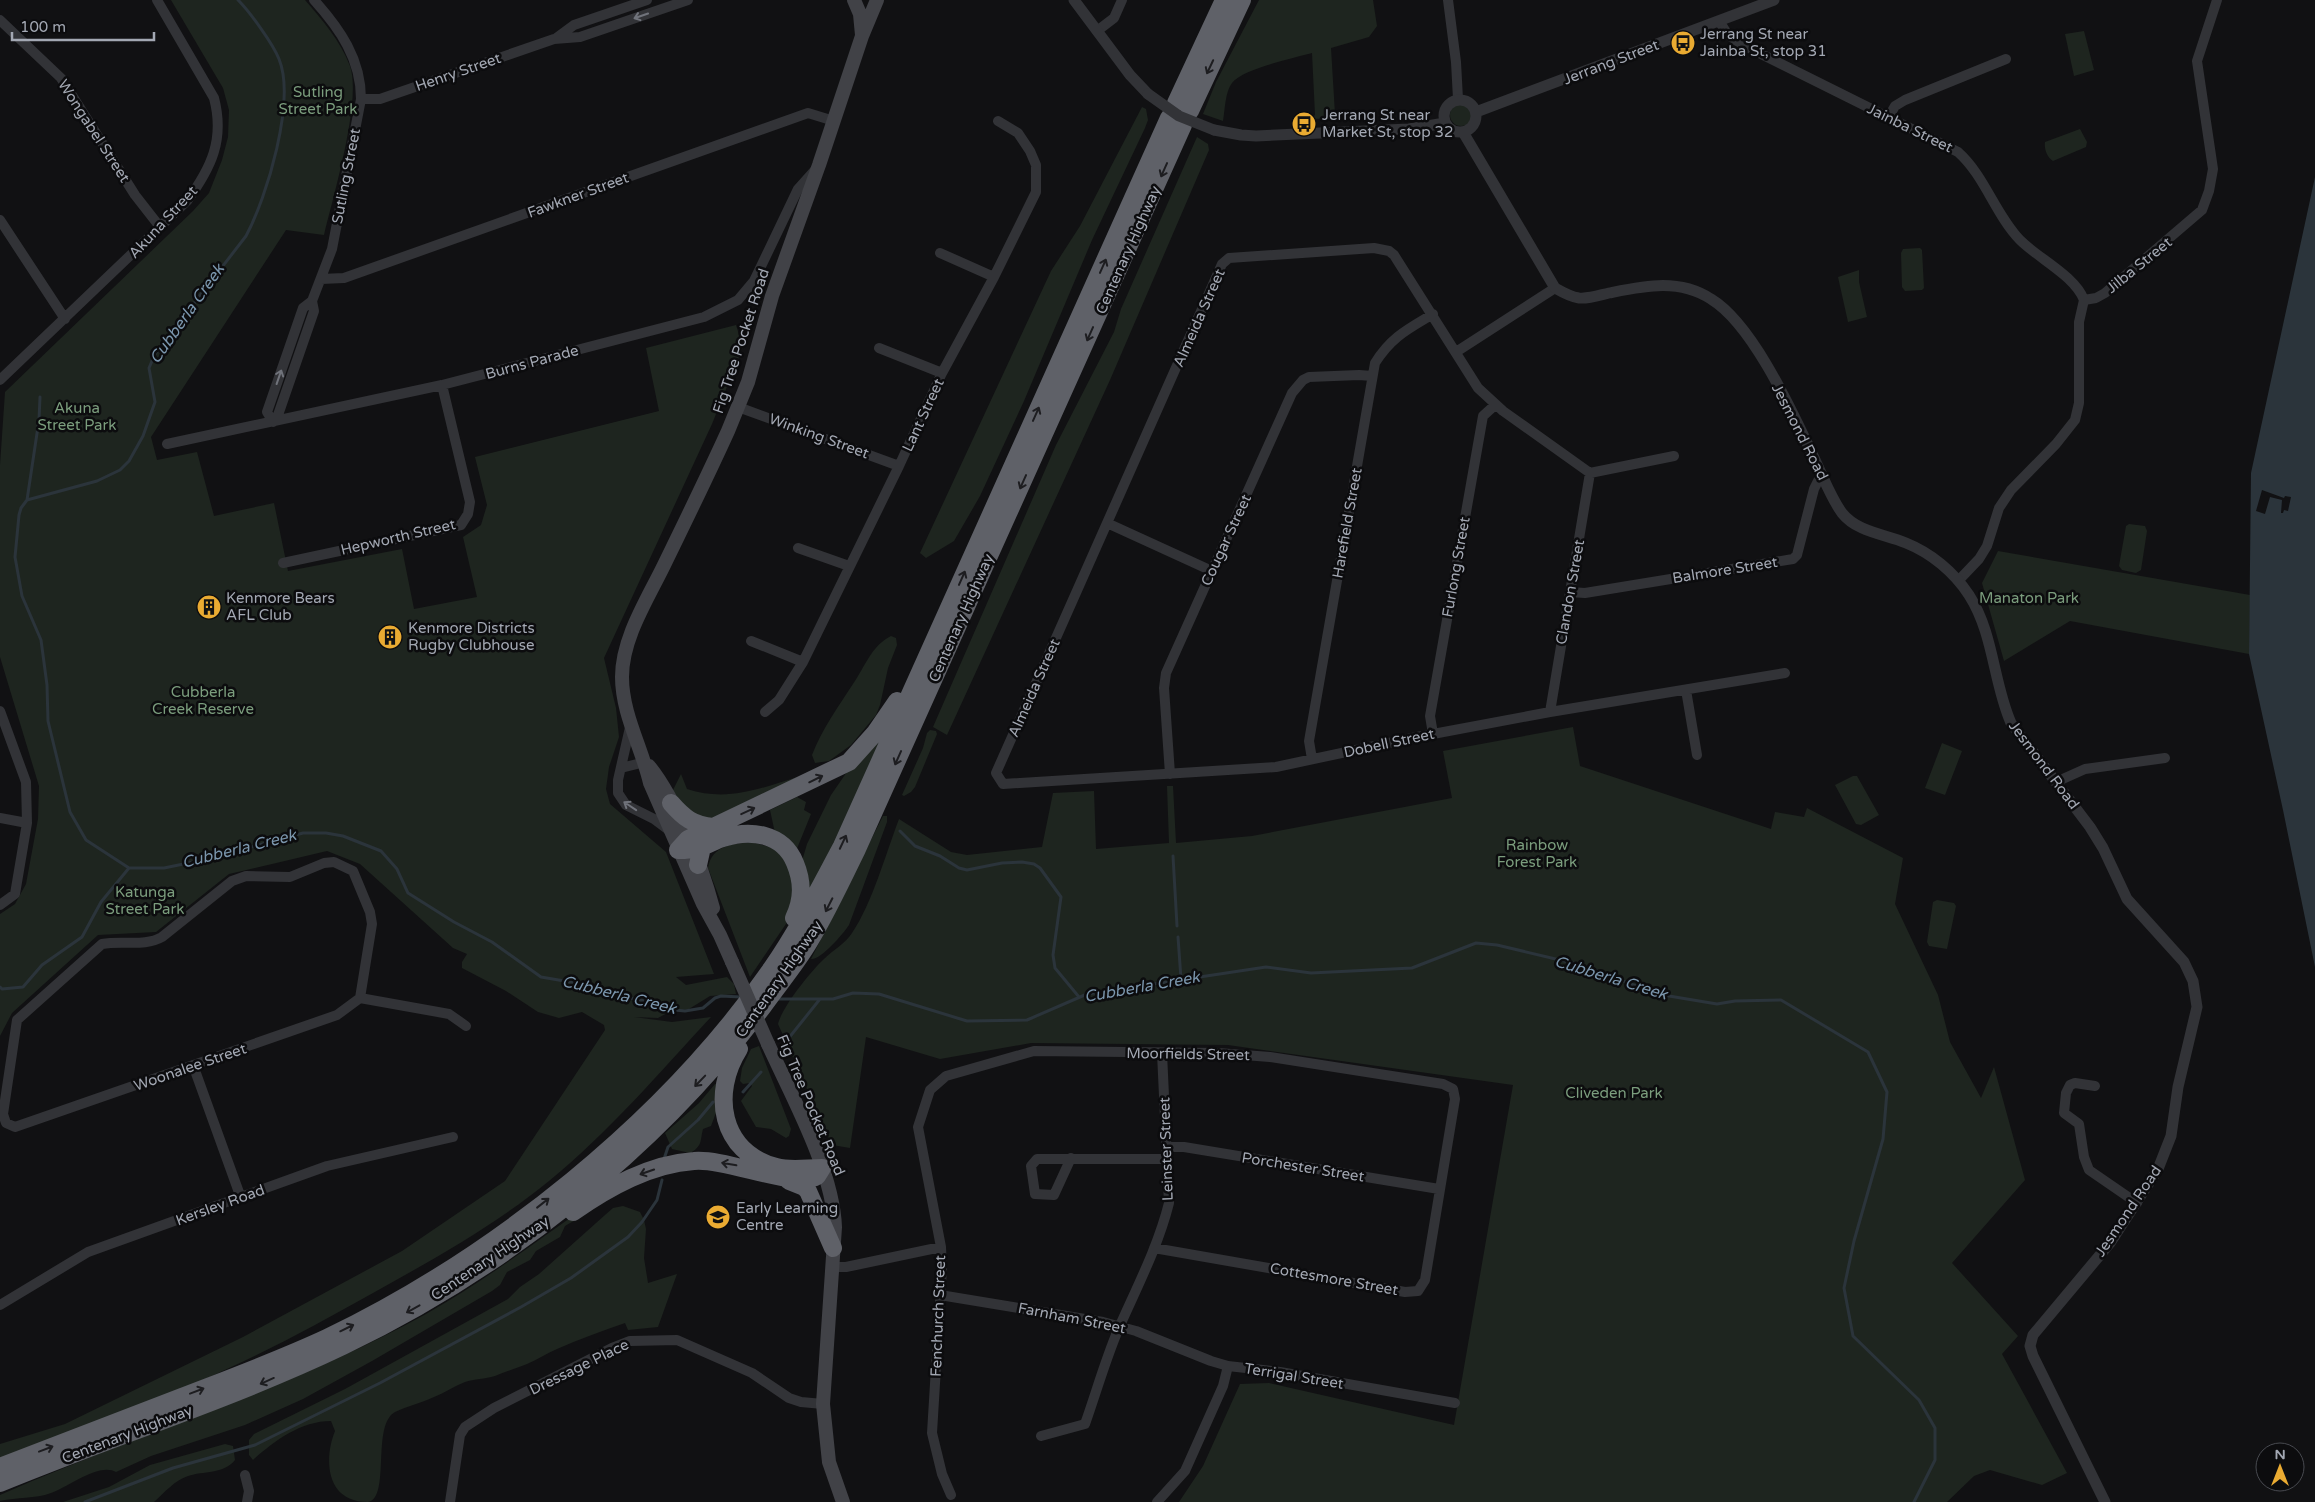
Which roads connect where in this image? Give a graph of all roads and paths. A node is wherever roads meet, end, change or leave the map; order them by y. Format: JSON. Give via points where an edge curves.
{"nodes":[{"id":1,"x":157,"y":0,"type":"edge"},
{"id":2,"x":314,"y":0,"type":"edge"},
{"id":3,"x":647,"y":0,"type":"edge"},
{"id":4,"x":688,"y":0,"type":"edge"},
{"id":5,"x":854,"y":0,"type":"edge"},
{"id":6,"x":877,"y":0,"type":"edge"},
{"id":7,"x":1074,"y":0,"type":"edge"},
{"id":8,"x":1122,"y":0,"type":"edge"},
{"id":9,"x":1224,"y":0,"type":"edge"},
{"id":10,"x":1242,"y":0,"type":"edge"},
{"id":11,"x":1448,"y":0,"type":"edge"},
{"id":12,"x":1774,"y":0,"type":"edge"},
{"id":13,"x":2217,"y":0,"type":"edge"},
{"id":14,"x":1752,"y":4,"type":"edge"},
{"id":15,"x":1220,"y":13,"type":"edge"},
{"id":16,"x":0,"y":20,"type":"edge"},
{"id":17,"x":1719,"y":22,"type":"junction"},
{"id":18,"x":1097,"y":31,"type":"junction"},
{"id":19,"x":862,"y":36,"type":"junction"},
{"id":20,"x":554,"y":39,"type":"junction"},
{"id":21,"x":2006,"y":59,"type":"dead end"},
{"id":22,"x":1458,"y":99,"type":"junction"},
{"id":23,"x":361,"y":100,"type":"junction"},
{"id":24,"x":1476,"y":112,"type":"junction"},
{"id":25,"x":1179,"y":114,"type":"junction"},
{"id":26,"x":1888,"y":118,"type":"junction"},
{"id":27,"x":998,"y":120,"type":"dead end"},
{"id":28,"x":834,"y":121,"type":"junction"},
{"id":29,"x":1445,"y":123,"type":"junction"},
{"id":30,"x":1463,"y":132,"type":"junction"},
{"id":31,"x":819,"y":165,"type":"junction"},
{"id":32,"x":0,"y":220,"type":"edge"},
{"id":33,"x":160,"y":227,"type":"junction"},
{"id":34,"x":940,"y":253,"type":"dead end"},
{"id":35,"x":994,"y":277,"type":"junction"},
{"id":36,"x":321,"y":279,"type":"junction"},
{"id":37,"x":1555,"y":288,"type":"junction"},
{"id":38,"x":2084,"y":300,"type":"junction"},
{"id":39,"x":1433,"y":314,"type":"junction"},
{"id":40,"x":65,"y":319,"type":"junction"},
{"id":41,"x":879,"y":348,"type":"dead end"},
{"id":42,"x":1456,"y":352,"type":"junction"},
{"id":43,"x":942,"y":373,"type":"junction"},
{"id":44,"x":1372,"y":376,"type":"junction"},
{"id":45,"x":0,"y":380,"type":"edge"},
{"id":46,"x":442,"y":385,"type":"junction"},
{"id":47,"x":1495,"y":405,"type":"junction"},
{"id":48,"x":738,"y":406,"type":"junction"},
{"id":49,"x":273,"y":422,"type":"junction"},
{"id":50,"x":168,"y":444,"type":"dead end"},
{"id":51,"x":1674,"y":456,"type":"dead end"},
{"id":52,"x":899,"y":466,"type":"junction"},
{"id":53,"x":1590,"y":472,"type":"junction"},
{"id":54,"x":1823,"y":477,"type":"junction"},
{"id":55,"x":1108,"y":523,"type":"junction"},
{"id":56,"x":798,"y":548,"type":"dead end"},
{"id":57,"x":283,"y":563,"type":"dead end"},
{"id":58,"x":849,"y":566,"type":"junction"},
{"id":59,"x":1212,"y":571,"type":"junction"},
{"id":60,"x":1959,"y":580,"type":"junction"},
{"id":61,"x":1570,"y":592,"type":"junction"},
{"id":62,"x":942,"y":623,"type":"junction"},
{"id":63,"x":751,"y":641,"type":"dead end"},
{"id":64,"x":803,"y":662,"type":"junction"},
{"id":65,"x":1785,"y":673,"type":"dead end"},
{"id":66,"x":1686,"y":690,"type":"junction"},
{"id":67,"x":0,"y":711,"type":"edge"},
{"id":68,"x":765,"y":712,"type":"dead end"},
{"id":69,"x":1550,"y":712,"type":"junction"},
{"id":70,"x":631,"y":722,"type":"junction"},
{"id":71,"x":1433,"y":734,"type":"junction"},
{"id":72,"x":1696,"y":755,"type":"dead end"},
{"id":73,"x":2165,"y":758,"type":"dead end"},
{"id":74,"x":1312,"y":759,"type":"junction"},
{"id":75,"x":645,"y":762,"type":"junction"},
{"id":76,"x":620,"y":768,"type":"junction"},
{"id":77,"x":996,"y":773,"type":"joint"},
{"id":78,"x":1170,"y":774,"type":"junction"},
{"id":79,"x":2056,"y":782,"type":"junction"},
{"id":80,"x":671,"y":803,"type":"junction"},
{"id":81,"x":0,"y":818,"type":"edge"},
{"id":82,"x":27,"y":823,"type":"junction"},
{"id":83,"x":713,"y":827,"type":"junction"},
{"id":84,"x":671,"y":831,"type":"junction"},
{"id":85,"x":692,"y":850,"type":"junction"},
{"id":86,"x":0,"y":905,"type":"edge"},
{"id":87,"x":796,"y":931,"type":"junction"},
{"id":88,"x":720,"y":935,"type":"junction"},
{"id":89,"x":360,"y":998,"type":"junction"},
{"id":90,"x":466,"y":1026,"type":"dead end"},
{"id":91,"x":744,"y":1032,"type":"junction"},
{"id":92,"x":1162,"y":1054,"type":"junction"},
{"id":93,"x":193,"y":1066,"type":"junction"},
{"id":94,"x":937,"y":1082,"type":"joint"},
{"id":95,"x":1442,"y":1084,"type":"joint"},
{"id":96,"x":2095,"y":1086,"type":"dead end"},
{"id":97,"x":453,"y":1137,"type":"dead end"},
{"id":98,"x":1167,"y":1147,"type":"junction"},
{"id":99,"x":1071,"y":1158,"type":"junction"},
{"id":100,"x":1168,"y":1159,"type":"junction"},
{"id":101,"x":822,"y":1168,"type":"junction"},
{"id":102,"x":775,"y":1176,"type":"junction"},
{"id":103,"x":1440,"y":1189,"type":"junction"},
{"id":104,"x":241,"y":1198,"type":"junction"},
{"id":105,"x":2137,"y":1203,"type":"junction"},
{"id":106,"x":541,"y":1225,"type":"junction"},
{"id":107,"x":940,"y":1247,"type":"junction"},
{"id":108,"x":833,"y":1248,"type":"junction"},
{"id":109,"x":1154,"y":1248,"type":"junction"},
{"id":110,"x":832,"y":1268,"type":"junction"},
{"id":111,"x":940,"y":1295,"type":"junction"},
{"id":112,"x":0,"y":1305,"type":"edge"},
{"id":113,"x":1120,"y":1326,"type":"junction"},
{"id":114,"x":1228,"y":1366,"type":"junction"},
{"id":115,"x":1455,"y":1403,"type":"dead end"},
{"id":116,"x":823,"y":1404,"type":"junction"},
{"id":117,"x":1041,"y":1436,"type":"dead end"},
{"id":118,"x":0,"y":1467,"type":"edge"},
{"id":119,"x":245,"y":1475,"type":"dead end"},
{"id":120,"x":0,"y":1483,"type":"edge"},
{"id":121,"x":951,"y":1495,"type":"dead end"},
{"id":122,"x":247,"y":1502,"type":"edge"},
{"id":123,"x":450,"y":1502,"type":"edge"},
{"id":124,"x":844,"y":1502,"type":"edge"},
{"id":125,"x":1157,"y":1502,"type":"edge"},
{"id":126,"x":2105,"y":1502,"type":"edge"}],
"edges":[{"from":1,"to":33,"type":"street","name":"Akuna Street","via":[[214,98],[217,119],[216,151],[204,178],[187,201]]},
{"from":2,"to":23,"type":"street","name":"Sutling Street","via":[[342,35],[354,58]]},
{"from":3,"to":20,"type":"street","name":"Henry Street","via":[[574,25]]},
{"from":4,"to":20,"type":"street","name":"Henry Street","one_way":true,"via":[[580,37]]},
{"from":5,"to":6,"type":"main road","via":[[868,4]]},
{"from":5,"to":19,"type":"main road","name":"Fig Tree Pocket Road","via":[[860,14]]},
{"from":6,"to":19,"type":"main road","name":"Fig Tree Pocket Road"},
{"from":7,"to":18,"type":"street"},
{"from":8,"to":18,"type":"street","via":[[1114,18]]},
{"from":9,"to":15,"type":"highway"},
{"from":10,"to":15,"type":"highway"},
{"from":11,"to":22,"type":"street"},
{"from":12,"to":14,"type":"street","name":"Jerrang Street"},
{"from":13,"to":38,"type":"street","name":"Jilba Street","via":[[2196,61],[2213,169],[2202,210],[2105,293]]},
{"from":14,"to":17,"type":"street","name":"Jerrang Street"},
{"from":15,"to":25,"type":"highway","name":"Centenary Highway"},
{"from":16,"to":33,"type":"street","name":"Wongabel Street","via":[[61,78],[135,195]]},
{"from":17,"to":24,"type":"street","name":"Jerrang Street"},
{"from":17,"to":26,"type":"street","name":"Jainba Street","via":[[1728,35],[1741,44]]},
{"from":18,"to":29,"type":"street","bridge":true,"via":[[1148,94],[1179,116],[1214,130],[1256,136],[1409,129]]},
{"from":19,"to":28,"type":"main road","name":"Fig Tree Pocket Road"},
{"from":20,"to":23,"type":"street","name":"Henry Street","via":[[380,99]]},
{"from":21,"to":26,"type":"street","via":[[1905,100],[1895,106]]},
{"from":22,"to":24,"type":"street","via":[[1468,102]]},
{"from":22,"to":29,"type":"street","via":[[1446,106]]},
{"from":23,"to":36,"type":"street","name":"Sutling Street","via":[[332,249]]},
{"from":24,"to":30,"type":"street","via":[[1474,124]]},
{"from":62,"to":25,"type":"highway","name":"Centenary Highway","one_way":true},
{"from":25,"to":91,"type":"highway","name":"Centenary Highway","one_way":true,"via":[[857,849],[808,944]]},
{"from":26,"to":38,"type":"street","name":"Jainba Street","via":[[1950,146],[1961,155],[2019,238],[2077,286]]},
{"from":27,"to":35,"type":"street","name":"Lant Street","via":[[1018,133],[1036,164],[1037,179],[1036,192]]},
{"from":28,"to":31,"type":"main road","name":"Fig Tree Pocket Road"},
{"from":28,"to":36,"type":"street","name":"Fawkner Street","via":[[808,113],[344,278]]},
{"from":29,"to":30,"type":"street","via":[[1452,130]]},
{"from":30,"to":37,"type":"street"},
{"from":31,"to":46,"type":"street","name":"Burns Parade","via":[[798,189],[754,281],[738,300],[704,317]]},
{"from":31,"to":48,"type":"main road","name":"Fig Tree Pocket Road","via":[[772,296]]},
{"from":32,"to":40,"type":"street"},
{"from":33,"to":40,"type":"street","name":"Akuna Street"},
{"from":34,"to":35,"type":"street"},
{"from":35,"to":43,"type":"street","name":"Lant Street"},
{"from":36,"to":49,"type":"street","name":"Sutling Street","via":[[312,302],[314,311]]},
{"from":37,"to":42,"type":"street"},
{"from":37,"to":54,"type":"street","name":"Jesmond Road","via":[[1580,298],[1660,284],[1690,288],[1712,299],[1734,317],[1763,360]]},
{"from":38,"to":60,"type":"street","via":[[2078,322],[2080,403],[2075,420],[2008,493],[1999,508],[1987,546]]},
{"from":39,"to":42,"type":"street","name":"Almeida Street"},
{"from":39,"to":44,"type":"street","name":"Harefield Street","via":[[1402,332],[1384,348]]},
{"from":39,"to":55,"type":"street","name":"Almeida Street","via":[[1389,250],[1374,248],[1230,258],[1222,264]]},
{"from":40,"to":45,"type":"street","name":"Akuna Street"},
{"from":41,"to":43,"type":"street"},
{"from":42,"to":47,"type":"street","name":"Almeida Street","via":[[1478,388]]},
{"from":43,"to":52,"type":"street","name":"Lant Street"},
{"from":44,"to":59,"type":"street","name":"Cougar Street","via":[[1308,377],[1295,389]]},
{"from":44,"to":74,"type":"street","name":"Harefield Street","via":[[1308,741]]},
{"from":46,"to":49,"type":"street","name":"Burns Parade"},
{"from":46,"to":57,"type":"street","name":"Hepworth Street","via":[[470,502],[468,514],[461,525]]},
{"from":47,"to":53,"type":"street","name":"Almeida Street"},
{"from":47,"to":71,"type":"street","name":"Furlong Street","via":[[1484,416],[1482,426],[1432,708]]},
{"from":48,"to":52,"type":"street","name":"Winking Street"},
{"from":48,"to":70,"type":"main road","name":"Fig Tree Pocket Road","via":[[626,647],[622,678]]},
{"from":49,"to":50,"type":"street","name":"Burns Parade"},
{"from":51,"to":53,"type":"street"},
{"from":52,"to":58,"type":"street","name":"Lant Street"},
{"from":53,"to":61,"type":"street","name":"Clandon Street"},
{"from":54,"to":60,"type":"street","name":"Jesmond Road","via":[[1847,519],[1858,527],[1926,553]]},
{"from":54,"to":61,"type":"street","name":"Balmore Street","via":[[1814,489],[1797,555],[1793,559],[1585,594]]},
{"from":55,"to":59,"type":"street"},
{"from":55,"to":77,"type":"street","name":"Almeida Street"},
{"from":56,"to":58,"type":"street"},
{"from":58,"to":64,"type":"street","name":"Lant Street"},
{"from":59,"to":78,"type":"street","name":"Cougar Street","via":[[1166,674],[1164,688]]},
{"from":60,"to":79,"type":"street","name":"Jesmond Road","via":[[1984,625],[2004,709]]},
{"from":61,"to":69,"type":"street","name":"Clandon Street"},
{"from":83,"to":62,"type":"highway","one_way":true,"via":[[849,762],[894,707]]},
{"from":87,"to":62,"type":"highway","name":"Centenary Highway","one_way":true,"via":[[842,846]]},
{"from":63,"to":64,"type":"street"},
{"from":64,"to":68,"type":"street","name":"Lant Street","via":[[780,700]]},
{"from":65,"to":66,"type":"street","name":"Dobell Street"},
{"from":66,"to":69,"type":"street","name":"Dobell Street"},
{"from":66,"to":72,"type":"street"},
{"from":67,"to":82,"type":"street","via":[[26,782]]},
{"from":69,"to":71,"type":"street","name":"Dobell Street"},
{"from":70,"to":75,"type":"main road","name":"Fig Tree Pocket Road"},
{"from":70,"to":76,"type":"street"},
{"from":71,"to":74,"type":"street","name":"Dobell Street"},
{"from":73,"to":79,"type":"street","via":[[2084,769]]},
{"from":74,"to":78,"type":"street","name":"Dobell Street","via":[[1276,767]]},
{"from":75,"to":76,"type":"street"},
{"from":75,"to":80,"type":"main road","name":"Fig Tree Pocket Road","via":[[660,780]]},
{"from":75,"to":84,"type":"main road","name":"Fig Tree Pocket Road","via":[[650,783]]},
{"from":84,"to":76,"type":"street","one_way":true,"via":[[626,805],[617,788]]},
{"from":77,"to":78,"type":"street","name":"Dobell Street","via":[[1004,784]]},
{"from":79,"to":105,"type":"street","name":"Jesmond Road","via":[[2096,838],[2127,899],[2184,962],[2196,992],[2197,1007],[2180,1078],[2171,1136],[2158,1169]]},
{"from":80,"to":83,"type":"highway","via":[[687,820]]},
{"from":80,"to":85,"type":"main road","name":"Fig Tree Pocket Road"},
{"from":81,"to":82,"type":"street"},
{"from":82,"to":86,"type":"street","via":[[15,894]]},
{"from":83,"to":85,"type":"highway"},
{"from":84,"to":85,"type":"main road","name":"Fig Tree Pocket Road"},
{"from":85,"to":87,"type":"highway","via":[[738,834],[754,833],[773,838],[788,850],[802,884],[801,900],[794,918]]},
{"from":85,"to":88,"type":"main road","name":"Fig Tree Pocket Road"},
{"from":85,"to":88,"type":"main road","name":"Fig Tree Pocket Road","via":[[703,904]]},
{"from":118,"to":87,"type":"highway","name":"Centenary Highway","one_way":true,"via":[[289,1355],[361,1321],[494,1240],[612,1145],[682,1078],[724,1031]]},
{"from":88,"to":101,"type":"main road","name":"Fig Tree Pocket Road","bridge":true},
{"from":89,"to":90,"type":"street","via":[[449,1014]]},
{"from":89,"to":93,"type":"street","name":"Woonalee Street","via":[[338,1015]]},
{"from":89,"to":93,"type":"street","name":"Woonalee Street","via":[[372,924],[353,871],[334,862],[290,877],[246,876],[232,881],[152,942],[102,944],[17,1020],[4,1114],[6,1123],[15,1127]]},
{"from":91,"to":101,"type":"highway","via":[[723,1086],[724,1113],[735,1139],[748,1153],[771,1166]]},
{"from":91,"to":106,"type":"highway","name":"Centenary Highway","one_way":true,"via":[[641,1140]]},
{"from":92,"to":94,"type":"street","name":"Moorfields Street","via":[[1034,1051],[946,1076]]},
{"from":92,"to":95,"type":"street","name":"Moorfields Street","via":[[1218,1053],[1270,1057]]},
{"from":92,"to":98,"type":"street","name":"Leinster Street"},
{"from":93,"to":104,"type":"street"},
{"from":94,"to":107,"type":"street","name":"Fenchurch Street","via":[[930,1090],[918,1127]]},
{"from":95,"to":103,"type":"street","name":"Cottesmore Street","via":[[1454,1089],[1455,1099]]},
{"from":96,"to":105,"type":"street","via":[[2070,1085],[2064,1113],[2080,1124],[2089,1170]]},
{"from":97,"to":104,"type":"street","name":"Kersley Road","via":[[327,1166]]},
{"from":98,"to":100,"type":"street","name":"Leinster Street"},
{"from":98,"to":103,"type":"street","name":"Porchester Street","via":[[1184,1147]]},
{"from":99,"to":99,"type":"street","via":[[1037,1159],[1031,1166],[1035,1194],[1054,1195]]},
{"from":99,"to":100,"type":"street"},
{"from":100,"to":109,"type":"street","name":"Leinster Street","via":[[1169,1203]]},
{"from":101,"to":102,"type":"highway","via":[[820,1174],[812,1179]]},
{"from":101,"to":108,"type":"main road","name":"Fig Tree Pocket Road","via":[[833,1205]]},
{"from":102,"to":106,"type":"highway","one_way":true,"via":[[713,1161],[673,1164],[629,1179],[563,1218]]},
{"from":102,"to":108,"type":"highway","via":[[808,1191]]},
{"from":103,"to":109,"type":"street","name":"Cottesmore Street","via":[[1425,1280],[1418,1291],[1405,1292]]},
{"from":104,"to":112,"type":"street","name":"Kersley Road","via":[[88,1252]]},
{"from":105,"to":126,"type":"street","name":"Jesmond Road","via":[[2110,1243],[2033,1335],[2030,1346],[2054,1403]]},
{"from":106,"to":120,"type":"highway","name":"Centenary Highway","one_way":true,"via":[[437,1295],[344,1346],[249,1388]]},
{"from":107,"to":110,"type":"street","via":[[846,1268]]},
{"from":107,"to":111,"type":"street","name":"Fenchurch Street"},
{"from":108,"to":110,"type":"main road","name":"Fig Tree Pocket Road"},
{"from":109,"to":113,"type":"street","name":"Leinster Street"},
{"from":110,"to":116,"type":"main road","name":"Fig Tree Pocket Road"},
{"from":111,"to":113,"type":"street","name":"Farnham Street"},
{"from":111,"to":121,"type":"street","name":"Fenchurch Street","via":[[932,1433]]},
{"from":113,"to":114,"type":"street","name":"Farnham Street","via":[[1210,1362]]},
{"from":113,"to":117,"type":"street","name":"Leinster Street","via":[[1084,1424]]},
{"from":114,"to":115,"type":"street","name":"Terrigal Street"},
{"from":114,"to":125,"type":"street","name":"Terrigal Street","via":[[1223,1386],[1185,1471]]},
{"from":116,"to":123,"type":"street","name":"Dressage Place","via":[[789,1398],[752,1374],[677,1340],[626,1342],[494,1408],[465,1427],[460,1435]]},
{"from":116,"to":124,"type":"main road","name":"Fig Tree Pocket Road","via":[[829,1462]]},
{"from":119,"to":122,"type":"street","via":[[249,1491]]}]}
